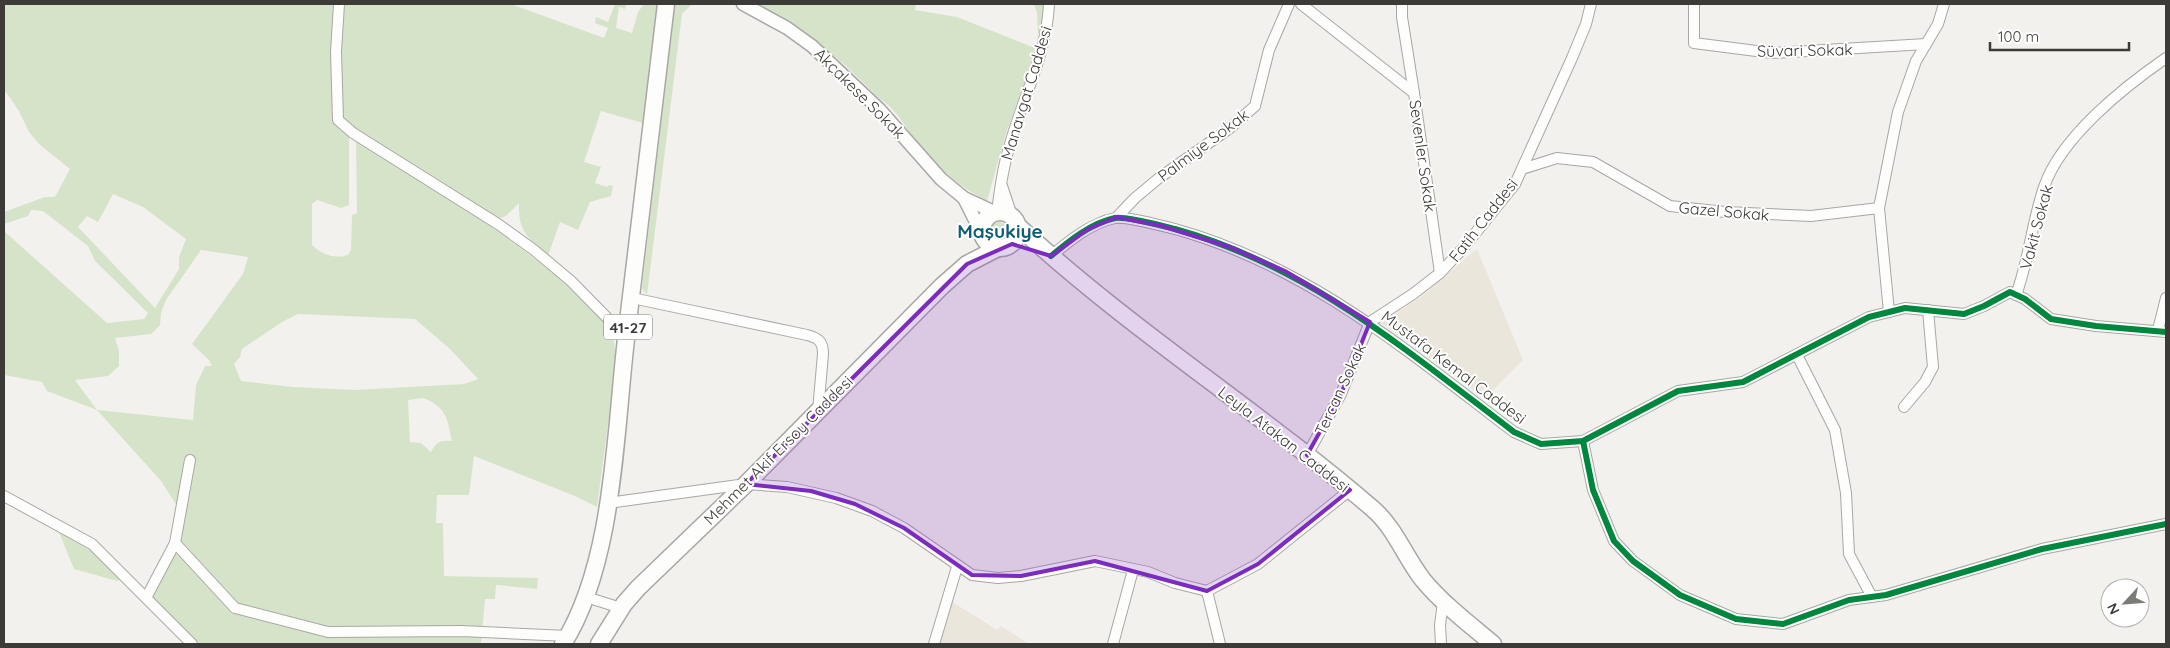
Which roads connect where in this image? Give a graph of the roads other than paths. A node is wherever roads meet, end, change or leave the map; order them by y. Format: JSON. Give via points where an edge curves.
{"nodes":[{"id":1,"x":339,"y":4,"type":"edge"},
{"id":2,"x":666,"y":4,"type":"edge"},
{"id":3,"x":743,"y":4,"type":"edge"},
{"id":4,"x":1049,"y":4,"type":"edge"},
{"id":5,"x":1289,"y":4,"type":"edge"},
{"id":6,"x":1301,"y":4,"type":"edge"},
{"id":7,"x":1402,"y":4,"type":"edge"},
{"id":8,"x":1591,"y":4,"type":"edge"},
{"id":9,"x":1694,"y":4,"type":"edge"},
{"id":10,"x":1944,"y":4,"type":"edge"},
{"id":11,"x":1926,"y":44,"type":"junction"},
{"id":12,"x":2166,"y":58,"type":"edge"},
{"id":13,"x":1414,"y":92,"type":"junction"},
{"id":14,"x":1522,"y":169,"type":"junction"},
{"id":15,"x":1001,"y":183,"type":"junction"},
{"id":16,"x":964,"y":198,"type":"junction"},
{"id":17,"x":1879,"y":208,"type":"junction"},
{"id":18,"x":1005,"y":216,"type":"junction"},
{"id":19,"x":1117,"y":217,"type":"junction"},
{"id":20,"x":982,"y":235,"type":"junction"},
{"id":21,"x":1005,"y":246,"type":"junction"},
{"id":22,"x":1051,"y":256,"type":"junction"},
{"id":23,"x":966,"y":264,"type":"junction"},
{"id":24,"x":1440,"y":273,"type":"junction"},
{"id":25,"x":2016,"y":295,"type":"junction"},
{"id":26,"x":632,"y":298,"type":"junction"},
{"id":27,"x":2166,"y":298,"type":"edge"},
{"id":28,"x":1928,"y":310,"type":"junction"},
{"id":29,"x":1890,"y":312,"type":"junction"},
{"id":30,"x":1370,"y":322,"type":"junction"},
{"id":31,"x":2162,"y":331,"type":"edge"},
{"id":32,"x":626,"y":337,"type":"junction"},
{"id":33,"x":1797,"y":355,"type":"junction"},
{"id":34,"x":1904,"y":407,"type":"dead end"},
{"id":35,"x":818,"y":411,"type":"junction"},
{"id":36,"x":1583,"y":441,"type":"junction"},
{"id":37,"x":1307,"y":455,"type":"junction"},
{"id":38,"x":190,"y":460,"type":"dead end"},
{"id":39,"x":746,"y":484,"type":"junction"},
{"id":40,"x":1350,"y":490,"type":"junction"},
{"id":41,"x":4,"y":496,"type":"edge"},
{"id":42,"x":608,"y":503,"type":"junction"},
{"id":43,"x":2166,"y":524,"type":"edge"},
{"id":44,"x":174,"y":544,"type":"junction"},
{"id":45,"x":957,"y":566,"type":"junction"},
{"id":46,"x":1133,"y":570,"type":"junction"},
{"id":47,"x":1207,"y":591,"type":"junction"},
{"id":48,"x":586,"y":597,"type":"junction"},
{"id":49,"x":1872,"y":597,"type":"junction"},
{"id":50,"x":146,"y":598,"type":"junction"},
{"id":51,"x":1443,"y":602,"type":"junction"},
{"id":52,"x":621,"y":608,"type":"junction"},
{"id":53,"x":566,"y":640,"type":"edge"},
{"id":54,"x":192,"y":644,"type":"edge"},
{"id":55,"x":599,"y":644,"type":"edge"},
{"id":56,"x":934,"y":644,"type":"edge"},
{"id":57,"x":1113,"y":644,"type":"edge"},
{"id":58,"x":1220,"y":644,"type":"edge"},
{"id":59,"x":1441,"y":644,"type":"edge"},
{"id":60,"x":1493,"y":644,"type":"edge"}],
"edges":[{"from":1,"to":32,"type":"street","via":[[336,52],[338,120],[353,133],[534,250]]},
{"from":2,"to":26,"type":"main road","number":"41-27"},
{"from":3,"to":16,"type":"street","name":"Akçakese Sokak","via":[[812,46],[880,108],[930,168]]},
{"from":4,"to":15,"type":"street","name":"Manavgat Caddesi","via":[[1045,40],[1010,143]]},
{"from":5,"to":19,"type":"street","name":"Palmiye Sokak","via":[[1269,50],[1255,106],[1230,128],[1158,178]]},
{"from":6,"to":13,"type":"street","name":"Sevenler Sokak"},
{"from":7,"to":13,"type":"street"},
{"from":8,"to":14,"type":"street","name":"Fatih Caddesi","via":[[1572,58]]},
{"from":9,"to":11,"type":"street","name":"Süvari Sokak","via":[[1694,43],[1772,53]]},
{"from":10,"to":11,"type":"street","via":[[1938,24]]},
{"from":11,"to":17,"type":"street","via":[[1916,61],[1898,112]]},
{"from":12,"to":25,"type":"street","name":"Vakit Sokak","via":[[2104,106],[2065,149],[2044,186]]},
{"from":13,"to":24,"type":"street","name":"Sevenler Sokak"},
{"from":14,"to":17,"type":"street","name":"Gazel Sokak","via":[[1557,158],[1594,162],[1670,206],[1811,216]]},
{"from":14,"to":24,"type":"street","name":"Fatih Caddesi","via":[[1515,184]]},
{"from":15,"to":18,"type":"street"},
{"from":15,"to":18,"type":"street","name":"Manavgat Caddesi"},
{"from":16,"to":18,"type":"street"},
{"from":16,"to":20,"type":"street"},
{"from":17,"to":29,"type":"street"},
{"from":18,"to":20,"type":"main road","via":[[984,220]]},
{"from":18,"to":21,"type":"main road","via":[[1018,233]]},
{"from":18,"to":22,"type":"main road"},
{"from":19,"to":22,"type":"street","via":[[1088,229]]},
{"from":19,"to":30,"type":"street","name":"Mustafa Kemal Caddesi","via":[[1162,226],[1230,247],[1285,271]]},
{"from":20,"to":21,"type":"main road","via":[[986,243]]},
{"from":20,"to":23,"type":"main road"},
{"from":21,"to":22,"type":"main road","via":[[1027,246]]},
{"from":21,"to":23,"type":"main road"},
{"from":22,"to":37,"type":"main road","name":"Leyla Atakan Caddesi","via":[[1111,306]]},
{"from":23,"to":35,"type":"main road","name":"Mehmet Akif Ersoy Caddesi"},
{"from":24,"to":30,"type":"street","name":"Fatih Caddesi"},
{"from":25,"to":28,"type":"street","name":"Mustafa Kemal Caddesi","via":[[2010,292],[1964,314]]},
{"from":25,"to":31,"type":"street","via":[[2051,320]]},
{"from":26,"to":32,"type":"main road","number":"41-27"},
{"from":26,"to":35,"type":"street","via":[[820,340],[823,354]]},
{"from":27,"to":31,"type":"street"},
{"from":28,"to":29,"type":"street","name":"Mustafa Kemal Caddesi","via":[[1906,308]]},
{"from":28,"to":34,"type":"street","via":[[1934,367]]},
{"from":29,"to":33,"type":"street","name":"Mustafa Kemal Caddesi","via":[[1868,317]]},
{"from":30,"to":36,"type":"street","name":"Mustafa Kemal Caddesi","via":[[1514,432],[1541,444]]},
{"from":30,"to":37,"type":"street","name":"Tercan Sokak","via":[[1341,394]]},
{"from":32,"to":42,"type":"main road","number":"41-27"},
{"from":33,"to":36,"type":"street","name":"Mustafa Kemal Caddesi","via":[[1743,382],[1678,391]]},
{"from":33,"to":49,"type":"street","via":[[1835,430],[1846,493],[1848,554]]},
{"from":35,"to":39,"type":"main road","name":"Mehmet Akif Ersoy Caddesi"},
{"from":36,"to":49,"type":"street","via":[[1593,490],[1614,541],[1633,562],[1680,595],[1736,619],[1784,624],[1849,600]]},
{"from":37,"to":40,"type":"main road","name":"Leyla Atakan Caddesi"},
{"from":38,"to":44,"type":"street"},
{"from":39,"to":42,"type":"street"},
{"from":39,"to":45,"type":"street","via":[[811,491],[855,504],[904,528]]},
{"from":39,"to":52,"type":"main road","name":"Mehmet Akif Ersoy Caddesi","via":[[659,566]]},
{"from":40,"to":47,"type":"street","via":[[1258,564]]},
{"from":40,"to":51,"type":"main road","name":"Leyla Atakan Caddesi","via":[[1386,522],[1411,564]]},
{"from":41,"to":50,"type":"street","via":[[92,544]]},
{"from":42,"to":48,"type":"main road","number":"41-27"},
{"from":43,"to":49,"type":"street","via":[[2042,549]]},
{"from":44,"to":50,"type":"street"},
{"from":44,"to":53,"type":"street","via":[[235,608],[328,632],[461,631]]},
{"from":45,"to":46,"type":"street","via":[[972,575],[998,578],[1095,561]]},
{"from":45,"to":56,"type":"street"},
{"from":46,"to":47,"type":"street"},
{"from":46,"to":57,"type":"street"},
{"from":47,"to":58,"type":"street"},
{"from":48,"to":52,"type":"street"},
{"from":48,"to":53,"type":"main road","number":"41-27"},
{"from":50,"to":54,"type":"street"},
{"from":51,"to":59,"type":"street"},
{"from":51,"to":60,"type":"main road","name":"Leyla Atakan Caddesi"},
{"from":52,"to":55,"type":"main road","name":"Mehmet Akif Ersoy Caddesi"}]}
